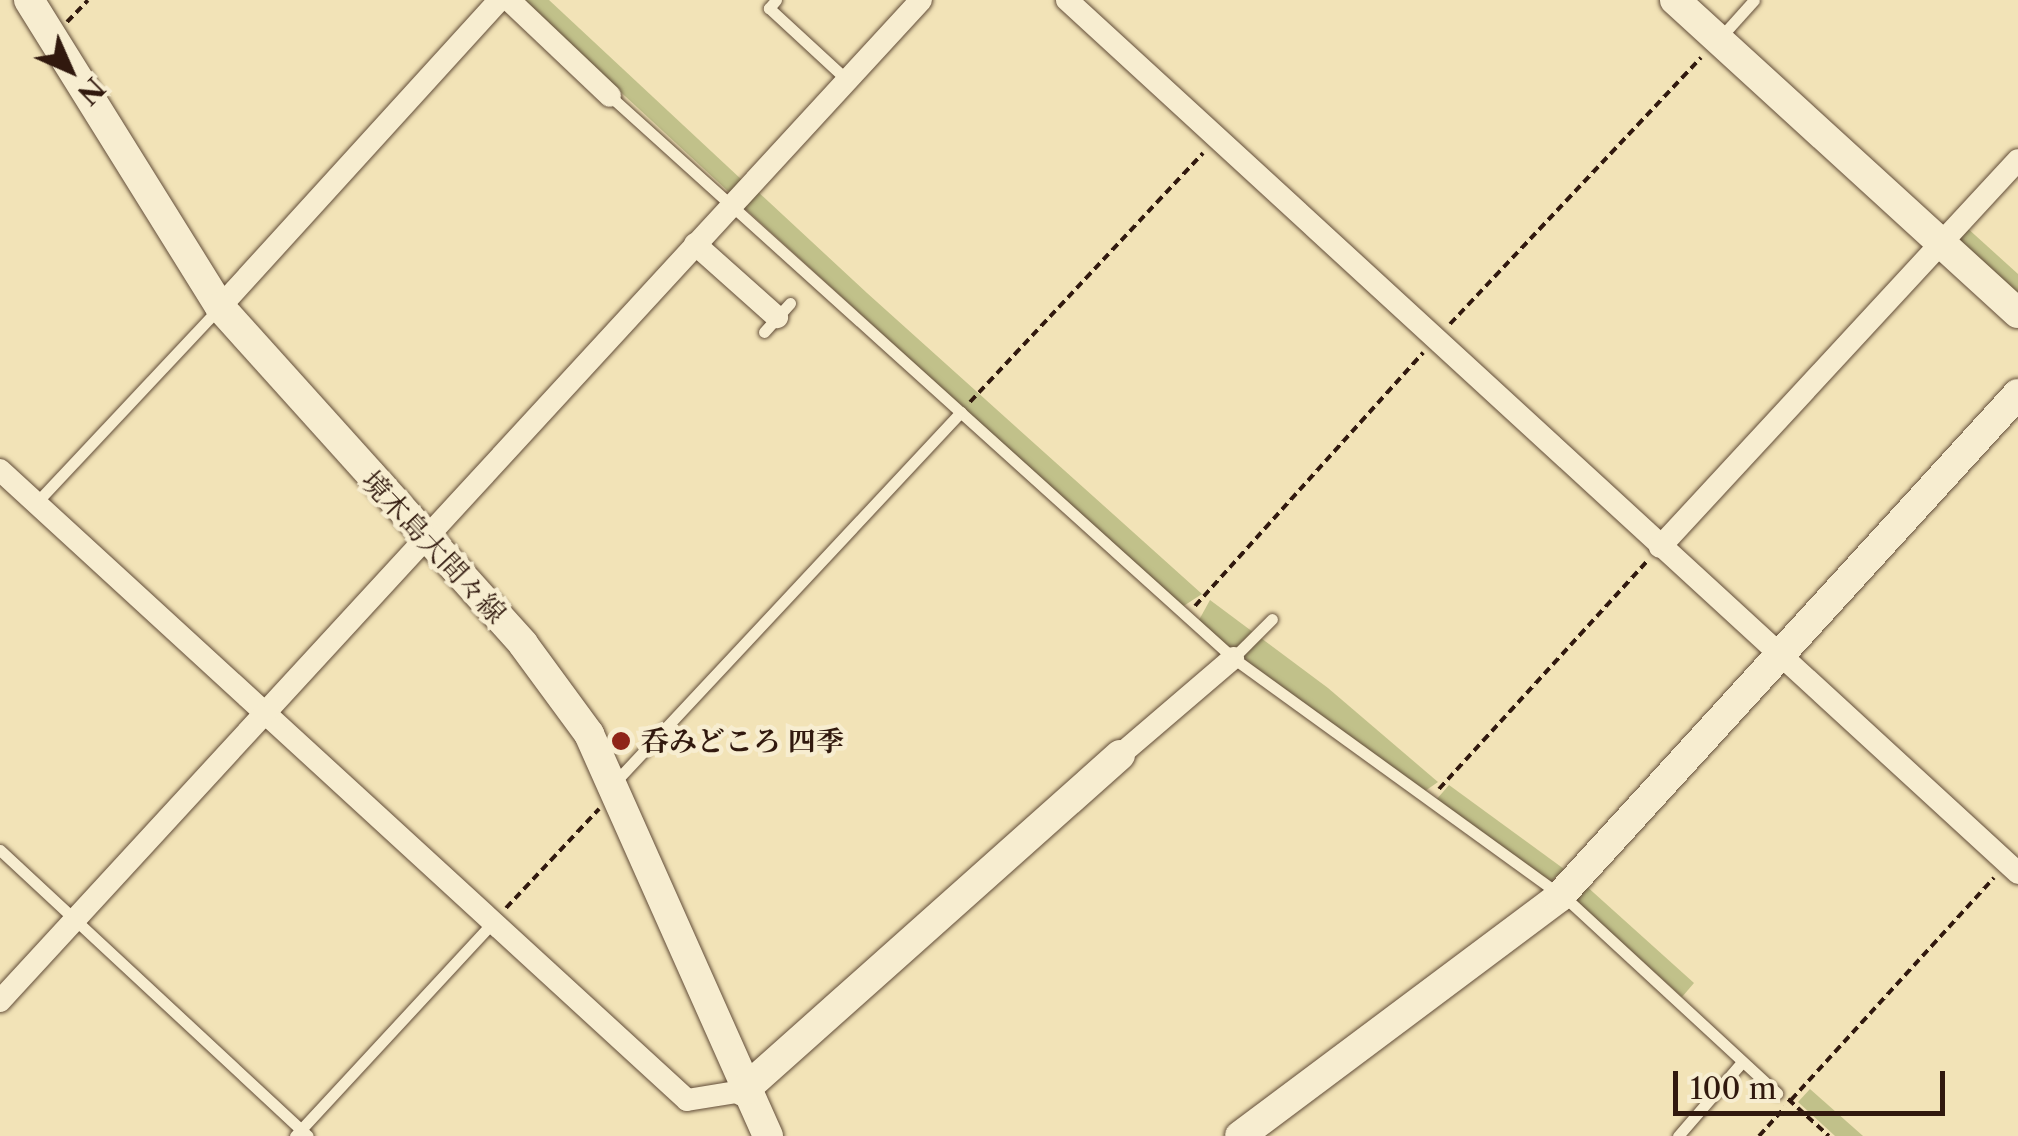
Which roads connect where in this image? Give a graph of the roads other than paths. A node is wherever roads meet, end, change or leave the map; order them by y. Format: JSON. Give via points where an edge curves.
{"nodes":[{"id":1,"x":30,"y":0,"type":"edge"},
{"id":2,"x":499,"y":0,"type":"edge"},
{"id":3,"x":509,"y":0,"type":"edge"},
{"id":4,"x":776,"y":0,"type":"edge"},
{"id":5,"x":920,"y":0,"type":"edge"},
{"id":6,"x":1067,"y":0,"type":"edge"},
{"id":7,"x":1675,"y":0,"type":"edge"},
{"id":8,"x":1754,"y":0,"type":"edge"},
{"id":9,"x":1718,"y":39,"type":"junction"},
{"id":10,"x":847,"y":80,"type":"junction"},
{"id":11,"x":610,"y":96,"type":"joint"},
{"id":12,"x":2018,"y":160,"type":"edge"},
{"id":13,"x":732,"y":204,"type":"junction"},
{"id":14,"x":1943,"y":243,"type":"junction"},
{"id":15,"x":695,"y":244,"type":"junction"},
{"id":16,"x":220,"y":306,"type":"junction"},
{"id":17,"x":2018,"y":313,"type":"edge"},
{"id":18,"x":777,"y":317,"type":"dead end"},
{"id":19,"x":2018,"y":394,"type":"edge"},
{"id":20,"x":960,"y":412,"type":"junction"},
{"id":21,"x":0,"y":470,"type":"edge"},
{"id":22,"x":36,"y":504,"type":"junction"},
{"id":23,"x":427,"y":537,"type":"junction"},
{"id":24,"x":1660,"y":547,"type":"junction"},
{"id":25,"x":1272,"y":620,"type":"dead end"},
{"id":26,"x":1780,"y":654,"type":"junction"},
{"id":27,"x":1233,"y":658,"type":"junction"},
{"id":28,"x":266,"y":712,"type":"junction"},
{"id":29,"x":1120,"y":755,"type":"joint"},
{"id":30,"x":619,"y":788,"type":"junction"},
{"id":31,"x":0,"y":850,"type":"edge"},
{"id":32,"x":2014,"y":862,"type":"edge"},
{"id":33,"x":1559,"y":896,"type":"junction"},
{"id":34,"x":76,"y":918,"type":"junction"},
{"id":35,"x":493,"y":922,"type":"junction"},
{"id":36,"x":0,"y":1001,"type":"edge"},
{"id":37,"x":1742,"y":1062,"type":"junction"},
{"id":38,"x":743,"y":1091,"type":"junction"},
{"id":39,"x":1777,"y":1094,"type":"road end"},
{"id":40,"x":302,"y":1134,"type":"edge"},
{"id":41,"x":768,"y":1136,"type":"edge"},
{"id":42,"x":1240,"y":1136,"type":"edge"},
{"id":43,"x":1678,"y":1136,"type":"edge"}],
"edges":[{"from":1,"to":16,"type":"street","name":"境木島大間々線"},
{"from":2,"to":16,"type":"street"},
{"from":3,"to":11,"type":"street"},
{"from":4,"to":10,"type":"lane","via":[[770,8]]},
{"from":5,"to":10,"type":"street"},
{"from":6,"to":24,"type":"street"},
{"from":7,"to":9,"type":"street"},
{"from":8,"to":9,"type":"lane"},
{"from":9,"to":14,"type":"street"},
{"from":10,"to":13,"type":"street"},
{"from":11,"to":13,"type":"lane"},
{"from":12,"to":14,"type":"street"},
{"from":13,"to":15,"type":"street"},
{"from":13,"to":20,"type":"lane"},
{"from":14,"to":17,"type":"street"},
{"from":14,"to":24,"type":"street"},
{"from":15,"to":18,"type":"street"},
{"from":15,"to":23,"type":"street"},
{"from":16,"to":22,"type":"lane"},
{"from":16,"to":23,"type":"street","name":"境木島大間々線"},
{"from":19,"to":26,"type":"street"},
{"from":20,"to":27,"type":"lane"},
{"from":20,"to":30,"type":"lane"},
{"from":21,"to":22,"type":"street"},
{"from":22,"to":28,"type":"street"},
{"from":23,"to":28,"type":"street"},
{"from":23,"to":30,"type":"street","name":"境木島大間々線","via":[[552,680]]},
{"from":24,"to":26,"type":"street"},
{"from":25,"to":27,"type":"lane"},
{"from":26,"to":32,"type":"street"},
{"from":26,"to":33,"type":"street"},
{"from":27,"to":29,"type":"street"},
{"from":27,"to":33,"type":"lane"},
{"from":28,"to":34,"type":"street"},
{"from":28,"to":35,"type":"street"},
{"from":29,"to":38,"type":"street"},
{"from":30,"to":38,"type":"street","name":"境木島大間々線"},
{"from":31,"to":34,"type":"lane"},
{"from":33,"to":37,"type":"lane"},
{"from":33,"to":42,"type":"street"},
{"from":34,"to":36,"type":"street"},
{"from":34,"to":40,"type":"lane"},
{"from":35,"to":38,"type":"street","via":[[687,1100]]},
{"from":35,"to":40,"type":"lane"},
{"from":37,"to":39,"type":"lane"},
{"from":37,"to":43,"type":"lane"},
{"from":38,"to":41,"type":"street","name":"境木島大間々線"}]}
